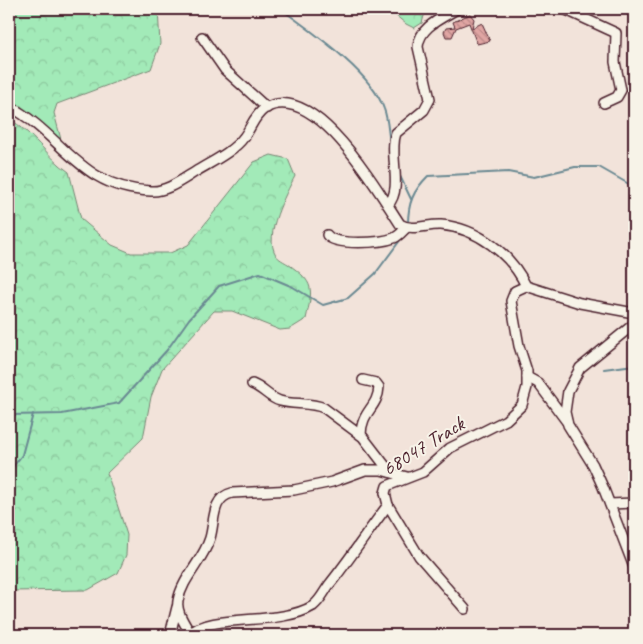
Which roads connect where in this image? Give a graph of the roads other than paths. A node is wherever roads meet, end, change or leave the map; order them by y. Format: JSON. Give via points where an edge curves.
{"nodes":[{"id":1,"x":457,"y":9,"type":"edge"},
{"id":2,"x":564,"y":9,"type":"edge"},
{"id":3,"x":202,"y":38,"type":"dead end"},
{"id":4,"x":604,"y":103,"type":"dead end"},
{"id":5,"x":9,"y":106,"type":"edge"},
{"id":6,"x":267,"y":108,"type":"junction"},
{"id":7,"x":388,"y":205,"type":"junction"},
{"id":8,"x":406,"y":228,"type":"junction"},
{"id":9,"x":327,"y":235,"type":"dead end"},
{"id":10,"x":526,"y":286,"type":"junction"},
{"id":11,"x":634,"y":313,"type":"edge"},
{"id":12,"x":634,"y":324,"type":"edge"},
{"id":13,"x":527,"y":377,"type":"junction"},
{"id":14,"x":363,"y":380,"type":"dead end"},
{"id":15,"x":252,"y":384,"type":"dead end"},
{"id":16,"x":568,"y":425,"type":"junction"},
{"id":17,"x":361,"y":435,"type":"junction"},
{"id":18,"x":390,"y":472,"type":"junction"},
{"id":19,"x":408,"y":477,"type":"junction"},
{"id":20,"x":634,"y":503,"type":"edge"},
{"id":21,"x":610,"y":504,"type":"junction"},
{"id":22,"x":388,"y":505,"type":"junction"},
{"id":23,"x":634,"y":567,"type":"edge"},
{"id":24,"x":177,"y":607,"type":"junction"},
{"id":25,"x":465,"y":609,"type":"dead end"},
{"id":26,"x":189,"y":634,"type":"edge"},
{"id":27,"x":170,"y":635,"type":"edge"}],
"edges":[{"from":1,"to":7,"type":"street","via":[[426,29],[419,38],[418,47],[430,99],[424,110],[396,134],[394,194]]},
{"from":2,"to":4,"type":"street","via":[[616,33],[614,62],[621,90],[617,97]]},
{"from":3,"to":6,"type":"street","via":[[225,70]]},
{"from":5,"to":6,"type":"street","via":[[44,129],[68,156],[96,178],[151,191],[180,181],[235,146]]},
{"from":6,"to":7,"type":"street","via":[[291,104],[314,116],[354,156]]},
{"from":7,"to":8,"type":"street"},
{"from":8,"to":9,"type":"street","via":[[386,240],[336,242]]},
{"from":8,"to":10,"type":"street","via":[[442,225],[478,237],[511,261]]},
{"from":10,"to":11,"type":"street","via":[[580,303]]},
{"from":10,"to":13,"type":"street","name":"68047 Track","via":[[515,291],[510,301]]},
{"from":12,"to":16,"type":"street","via":[[580,368],[568,391]]},
{"from":13,"to":16,"type":"street","via":[[538,383]]},
{"from":13,"to":19,"type":"street","name":"68047 Track","via":[[525,396],[516,412],[456,445],[423,472]]},
{"from":14,"to":17,"type":"street","via":[[379,387],[377,399],[364,416]]},
{"from":15,"to":17,"type":"street","via":[[261,387],[274,399],[324,408]]},
{"from":16,"to":21,"type":"street","via":[[593,465]]},
{"from":17,"to":18,"type":"street"},
{"from":18,"to":19,"type":"street"},
{"from":18,"to":24,"type":"street","via":[[365,470],[332,482],[294,490],[223,496],[216,506],[207,546],[180,592]]},
{"from":19,"to":22,"type":"street","name":"68047 Track","via":[[387,486]]},
{"from":20,"to":21,"type":"street"},
{"from":21,"to":23,"type":"street"},
{"from":22,"to":25,"type":"street","via":[[419,556]]},
{"from":22,"to":26,"type":"street","name":"68047 Track","via":[[313,606],[275,618],[214,623]]},
{"from":24,"to":26,"type":"street"},
{"from":24,"to":27,"type":"street"}]}
